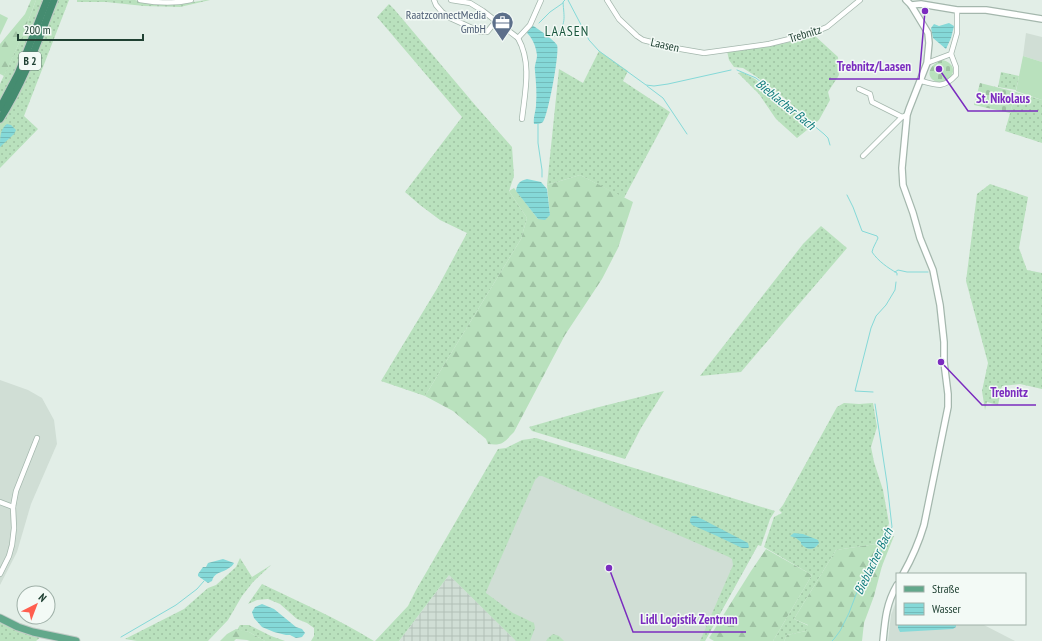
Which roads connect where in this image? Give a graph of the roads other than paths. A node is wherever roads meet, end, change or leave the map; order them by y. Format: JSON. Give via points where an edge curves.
{"nodes":[{"id":1,"x":47,"y":0,"type":"edge"},
{"id":2,"x":54,"y":0,"type":"edge"},
{"id":3,"x":140,"y":0,"type":"edge"},
{"id":4,"x":191,"y":0,"type":"edge"},
{"id":5,"x":434,"y":0,"type":"edge"},
{"id":6,"x":451,"y":0,"type":"edge"},
{"id":7,"x":541,"y":0,"type":"edge"},
{"id":8,"x":607,"y":0,"type":"edge"},
{"id":9,"x":860,"y":0,"type":"edge"},
{"id":10,"x":906,"y":0,"type":"edge"},
{"id":11,"x":911,"y":5,"type":"junction"},
{"id":12,"x":957,"y":10,"type":"junction"},
{"id":13,"x":1042,"y":19,"type":"edge"},
{"id":14,"x":496,"y":21,"type":"junction"},
{"id":15,"x":518,"y":38,"type":"junction"},
{"id":16,"x":741,"y":47,"type":"joint"},
{"id":17,"x":951,"y":54,"type":"junction"},
{"id":18,"x":927,"y":64,"type":"junction"},
{"id":19,"x":921,"y":81,"type":"junction"},
{"id":20,"x":859,"y":89,"type":"dead end"},
{"id":21,"x":0,"y":108,"type":"edge"},
{"id":22,"x":905,"y":116,"type":"junction"},
{"id":23,"x":0,"y":119,"type":"edge"},
{"id":24,"x":522,"y":119,"type":"dead end"},
{"id":25,"x":863,"y":156,"type":"dead end"},
{"id":26,"x":37,"y":438,"type":"dead end"},
{"id":27,"x":0,"y":502,"type":"edge"},
{"id":28,"x":13,"y":508,"type":"junction"},
{"id":29,"x":904,"y":573,"type":"edge"},
{"id":30,"x":0,"y":574,"type":"edge"},
{"id":31,"x":896,"y":587,"type":"edge"},
{"id":32,"x":0,"y":618,"type":"edge"},
{"id":33,"x":76,"y":641,"type":"edge"},
{"id":34,"x":883,"y":641,"type":"edge"}],
"edges":[{"from":1,"to":21,"type":"highway","number":"B 2","via":[[23,62]]},
{"from":2,"to":23,"type":"highway","number":"B 2","via":[[29,63]]},
{"from":3,"to":4,"type":"street","via":[[172,3]]},
{"from":5,"to":14,"type":"street","via":[[450,18],[481,32],[487,32]]},
{"from":6,"to":14,"type":"street","via":[[470,3]]},
{"from":7,"to":15,"type":"street","via":[[530,25]]},
{"from":8,"to":16,"type":"street","name":"Laasen","via":[[618,19],[643,40],[704,53]]},
{"from":9,"to":16,"type":"street","name":"Trebnitz","via":[[826,27],[810,34],[769,44]]},
{"from":10,"to":11,"type":"street"},
{"from":11,"to":12,"type":"street"},
{"from":11,"to":18,"type":"street","via":[[928,33]]},
{"from":12,"to":13,"type":"street","via":[[986,10]]},
{"from":12,"to":17,"type":"street","via":[[957,33]]},
{"from":14,"to":15,"type":"street"},
{"from":15,"to":24,"type":"street","via":[[526,63],[527,78]]},
{"from":17,"to":18,"type":"street"},
{"from":17,"to":19,"type":"street","via":[[956,67],[956,75],[951,80],[938,85]]},
{"from":18,"to":19,"type":"street"},
{"from":19,"to":22,"type":"street"},
{"from":20,"to":22,"type":"street","via":[[870,94],[872,102]]},
{"from":22,"to":25,"type":"street"},
{"from":22,"to":29,"type":"street","via":[[903,185],[933,270],[941,312],[948,408],[924,525]]},
{"from":26,"to":28,"type":"street","via":[[16,491]]},
{"from":27,"to":28,"type":"street"},
{"from":28,"to":30,"type":"street","via":[[12,545]]},
{"from":31,"to":34,"type":"street","via":[[885,615]]},
{"from":32,"to":33,"type":"main road","via":[[33,632]]}]}
